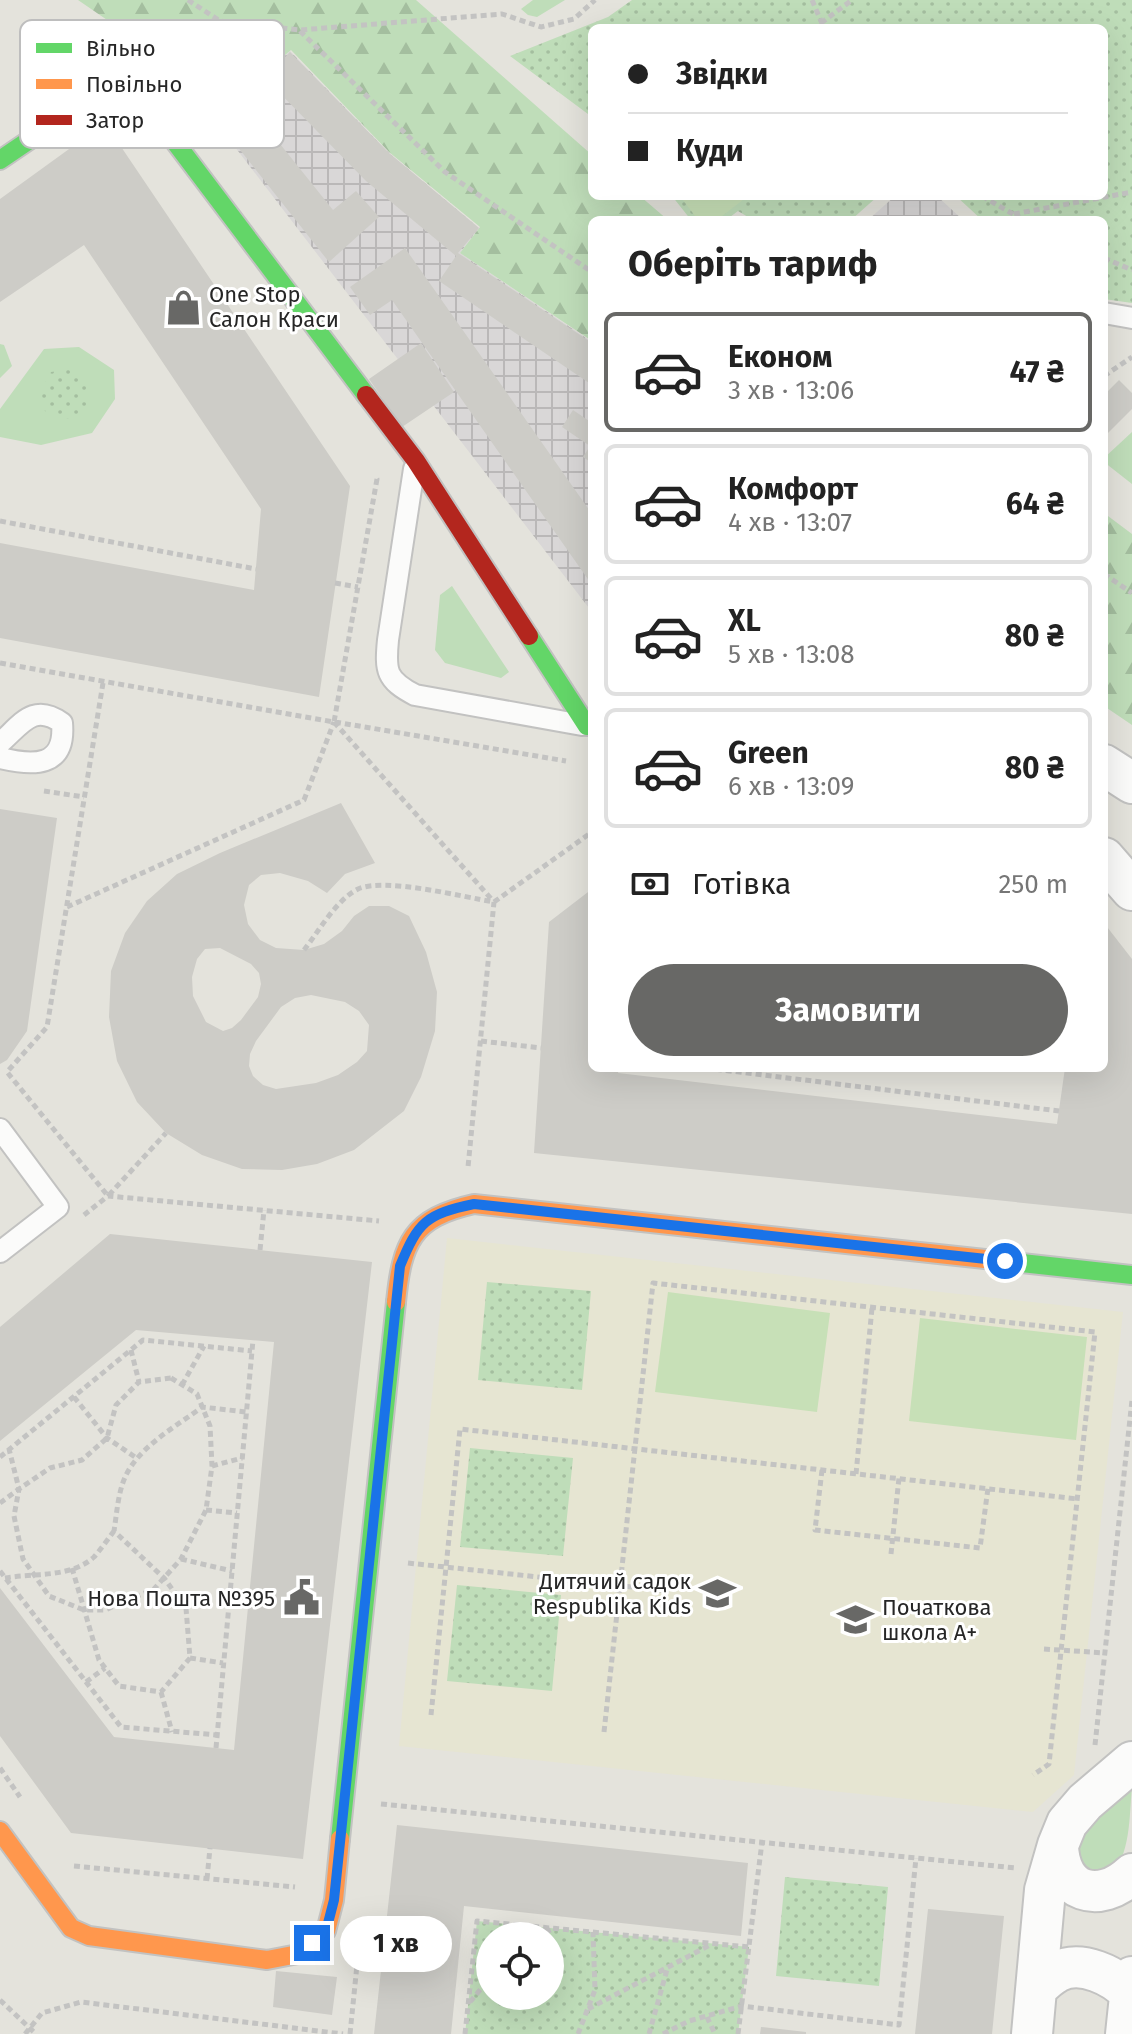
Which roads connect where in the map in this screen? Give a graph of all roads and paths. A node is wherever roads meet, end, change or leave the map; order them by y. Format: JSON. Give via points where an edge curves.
{"nodes":[{"id":1,"x":188,"y":0,"type":"edge"},
{"id":2,"x":595,"y":0,"type":"edge"},
{"id":3,"x":812,"y":0,"type":"edge"},
{"id":4,"x":852,"y":0,"type":"edge"},
{"id":5,"x":218,"y":20,"type":"edge"},
{"id":6,"x":821,"y":24,"type":"edge"},
{"id":7,"x":824,"y":24,"type":"edge"},
{"id":8,"x":284,"y":28,"type":"edge"},
{"id":9,"x":300,"y":30,"type":"junction"},
{"id":10,"x":20,"y":146,"type":"edge"},
{"id":11,"x":180,"y":148,"type":"edge"},
{"id":12,"x":0,"y":160,"type":"edge"},
{"id":13,"x":1132,"y":192,"type":"edge"},
{"id":14,"x":1108,"y":196,"type":"edge"},
{"id":15,"x":989,"y":200,"type":"edge"},
{"id":16,"x":1089,"y":200,"type":"edge"},
{"id":17,"x":1014,"y":214,"type":"junction"},
{"id":18,"x":1017,"y":216,"type":"edge"},
{"id":19,"x":1108,"y":260,"type":"edge"},
{"id":20,"x":588,"y":269,"type":"edge"},
{"id":21,"x":1132,"y":270,"type":"edge"},
{"id":22,"x":1108,"y":314,"type":"edge"},
{"id":23,"x":1132,"y":318,"type":"edge"},
{"id":24,"x":1132,"y":357,"type":"edge"},
{"id":25,"x":1108,"y":373,"type":"edge"},
{"id":26,"x":416,"y":461,"type":"junction"},
{"id":27,"x":368,"y":466,"type":"dead end"},
{"id":28,"x":0,"y":521,"type":"edge"},
{"id":29,"x":256,"y":569,"type":"dead end"},
{"id":30,"x":1108,"y":577,"type":"edge"},
{"id":31,"x":335,"y":583,"type":"dead end"},
{"id":32,"x":358,"y":587,"type":"junction"},
{"id":33,"x":1132,"y":593,"type":"edge"},
{"id":34,"x":0,"y":663,"type":"edge"},
{"id":35,"x":103,"y":683,"type":"junction"},
{"id":36,"x":334,"y":722,"type":"junction"},
{"id":37,"x":588,"y":724,"type":"edge"},
{"id":38,"x":588,"y":726,"type":"edge"},
{"id":39,"x":0,"y":743,"type":"edge"},
{"id":40,"x":0,"y":758,"type":"edge"},
{"id":41,"x":577,"y":763,"type":"dead end"},
{"id":42,"x":1108,"y":768,"type":"edge"},
{"id":43,"x":1132,"y":783,"type":"edge"},
{"id":44,"x":588,"y":835,"type":"edge"},
{"id":45,"x":1108,"y":863,"type":"edge"},
{"id":46,"x":1132,"y":890,"type":"edge"},
{"id":47,"x":494,"y":902,"type":"junction"},
{"id":48,"x":66,"y":908,"type":"junction"},
{"id":49,"x":304,"y":950,"type":"dead end"},
{"id":50,"x":481,"y":1041,"type":"junction"},
{"id":51,"x":541,"y":1048,"type":"dead end"},
{"id":52,"x":7,"y":1072,"type":"junction"},
{"id":53,"x":739,"y":1072,"type":"edge"},
{"id":54,"x":0,"y":1077,"type":"edge"},
{"id":55,"x":1059,"y":1111,"type":"dead end"},
{"id":56,"x":0,"y":1129,"type":"edge"},
{"id":57,"x":166,"y":1133,"type":"dead end"},
{"id":58,"x":454,"y":1168,"type":"dead end"},
{"id":59,"x":108,"y":1196,"type":"junction"},
{"id":60,"x":264,"y":1210,"type":"junction"},
{"id":61,"x":84,"y":1215,"type":"dead end"},
{"id":62,"x":384,"y":1222,"type":"dead end"},
{"id":63,"x":260,"y":1250,"type":"dead end"},
{"id":64,"x":0,"y":1252,"type":"edge"},
{"id":65,"x":1132,"y":1275,"type":"edge"},
{"id":66,"x":873,"y":1307,"type":"junction"},
{"id":67,"x":253,"y":1340,"type":"dead end"},
{"id":68,"x":204,"y":1346,"type":"junction"},
{"id":69,"x":131,"y":1350,"type":"junction"},
{"id":70,"x":252,"y":1351,"type":"junction"},
{"id":71,"x":139,"y":1382,"type":"junction"},
{"id":72,"x":182,"y":1385,"type":"junction"},
{"id":73,"x":74,"y":1397,"type":"junction"},
{"id":74,"x":1132,"y":1400,"type":"edge"},
{"id":75,"x":202,"y":1407,"type":"junction"},
{"id":76,"x":246,"y":1412,"type":"junction"},
{"id":77,"x":107,"y":1438,"type":"junction"},
{"id":78,"x":9,"y":1449,"type":"junction"},
{"id":79,"x":635,"y":1449,"type":"junction"},
{"id":80,"x":0,"y":1457,"type":"edge"},
{"id":81,"x":242,"y":1458,"type":"junction"},
{"id":82,"x":138,"y":1459,"type":"junction"},
{"id":83,"x":212,"y":1466,"type":"junction"},
{"id":84,"x":822,"y":1470,"type":"junction"},
{"id":85,"x":856,"y":1474,"type":"junction"},
{"id":86,"x":899,"y":1478,"type":"junction"},
{"id":87,"x":988,"y":1488,"type":"junction"},
{"id":88,"x":19,"y":1489,"type":"junction"},
{"id":89,"x":1078,"y":1499,"type":"junction"},
{"id":90,"x":0,"y":1503,"type":"edge"},
{"id":91,"x":206,"y":1510,"type":"junction"},
{"id":92,"x":237,"y":1513,"type":"junction"},
{"id":93,"x":114,"y":1531,"type":"junction"},
{"id":94,"x":893,"y":1538,"type":"junction"},
{"id":95,"x":891,"y":1554,"type":"dead end"},
{"id":96,"x":370,"y":1558,"type":"junction"},
{"id":97,"x":181,"y":1559,"type":"junction"},
{"id":98,"x":446,"y":1567,"type":"junction"},
{"id":99,"x":72,"y":1568,"type":"junction"},
{"id":100,"x":0,"y":1571,"type":"edge"},
{"id":101,"x":232,"y":1571,"type":"junction"},
{"id":102,"x":33,"y":1573,"type":"junction"},
{"id":103,"x":5,"y":1578,"type":"junction"},
{"id":104,"x":164,"y":1578,"type":"junction"},
{"id":105,"x":619,"y":1586,"type":"junction"},
{"id":106,"x":669,"y":1591,"type":"dead end"},
{"id":107,"x":84,"y":1610,"type":"junction"},
{"id":108,"x":1044,"y":1649,"type":"dead end"},
{"id":109,"x":1062,"y":1651,"type":"junction"},
{"id":110,"x":1105,"y":1653,"type":"junction"},
{"id":111,"x":190,"y":1658,"type":"junction"},
{"id":112,"x":223,"y":1663,"type":"junction"},
{"id":113,"x":105,"y":1668,"type":"junction"},
{"id":114,"x":86,"y":1682,"type":"junction"},
{"id":115,"x":161,"y":1692,"type":"junction"},
{"id":116,"x":431,"y":1715,"type":"dead end"},
{"id":117,"x":172,"y":1732,"type":"junction"},
{"id":118,"x":604,"y":1732,"type":"dead end"},
{"id":119,"x":217,"y":1735,"type":"junction"},
{"id":120,"x":216,"y":1748,"type":"dead end"},
{"id":121,"x":1113,"y":1759,"type":"edge"},
{"id":122,"x":0,"y":1768,"type":"edge"},
{"id":123,"x":1033,"y":1775,"type":"dead end"},
{"id":124,"x":376,"y":1803,"type":"dead end"},
{"id":125,"x":26,"y":1805,"type":"dead end"},
{"id":126,"x":0,"y":1831,"type":"edge"},
{"id":127,"x":762,"y":1842,"type":"junction"},
{"id":128,"x":210,"y":1848,"type":"dead end"},
{"id":129,"x":1040,"y":1851,"type":"junction"},
{"id":130,"x":916,"y":1858,"type":"junction"},
{"id":131,"x":68,"y":1866,"type":"dead end"},
{"id":132,"x":1132,"y":1874,"type":"edge"},
{"id":133,"x":207,"y":1879,"type":"junction"},
{"id":134,"x":298,"y":1887,"type":"dead end"},
{"id":135,"x":476,"y":1930,"type":"edge"},
{"id":136,"x":564,"y":1930,"type":"edge"},
{"id":137,"x":593,"y":1932,"type":"junction"},
{"id":138,"x":360,"y":1940,"type":"dead end"},
{"id":139,"x":713,"y":1944,"type":"junction"},
{"id":140,"x":749,"y":1947,"type":"junction"},
{"id":141,"x":668,"y":1966,"type":"junction"},
{"id":142,"x":1131,"y":1986,"type":"edge"},
{"id":143,"x":1037,"y":1988,"type":"junction"},
{"id":144,"x":476,"y":1995,"type":"edge"},
{"id":145,"x":0,"y":2000,"type":"edge"},
{"id":146,"x":468,"y":2004,"type":"junction"},
{"id":147,"x":742,"y":2006,"type":"junction"},
{"id":148,"x":588,"y":2009,"type":"junction"},
{"id":149,"x":706,"y":2017,"type":"junction"},
{"id":150,"x":27,"y":2031,"type":"edge"},
{"id":151,"x":36,"y":2034,"type":"edge"},
{"id":152,"x":343,"y":2034,"type":"edge"},
{"id":153,"x":350,"y":2034,"type":"edge"},
{"id":154,"x":465,"y":2034,"type":"edge"},
{"id":155,"x":578,"y":2034,"type":"edge"},
{"id":156,"x":649,"y":2034,"type":"edge"},
{"id":157,"x":663,"y":2034,"type":"edge"},
{"id":158,"x":715,"y":2034,"type":"edge"},
{"id":159,"x":738,"y":2034,"type":"edge"},
{"id":160,"x":1032,"y":2034,"type":"edge"},
{"id":161,"x":1126,"y":2034,"type":"edge"}],
"edges":[{"from":1,"to":5,"type":"path"},
{"from":2,"to":9,"type":"path","via":[[574,19],[541,27],[502,14]]},
{"from":3,"to":6,"type":"path"},
{"from":4,"to":7,"type":"path"},
{"from":8,"to":9,"type":"path"},
{"from":9,"to":20,"type":"path","via":[[445,172]]},
{"from":10,"to":12,"type":"street"},
{"from":11,"to":26,"type":"street"},
{"from":13,"to":14,"type":"path"},
{"from":15,"to":17,"type":"path"},
{"from":16,"to":17,"type":"path"},
{"from":17,"to":18,"type":"path"},
{"from":19,"to":21,"type":"path"},
{"from":22,"to":23,"type":"lane"},
{"from":24,"to":25,"type":"path"},
{"from":26,"to":37,"type":"street"},
{"from":26,"to":38,"type":"lane","via":[[388,640],[389,676],[415,695]]},
{"from":27,"to":32,"type":"path","via":[[377,479]]},
{"from":28,"to":29,"type":"path"},
{"from":30,"to":33,"type":"path"},
{"from":31,"to":32,"type":"path"},
{"from":32,"to":36,"type":"path"},
{"from":34,"to":35,"type":"path"},
{"from":35,"to":36,"type":"path"},
{"from":35,"to":48,"type":"path"},
{"from":36,"to":41,"type":"path"},
{"from":36,"to":47,"type":"path"},
{"from":36,"to":48,"type":"path","via":[[304,800]]},
{"from":39,"to":40,"type":"lane","via":[[35,715],[45,713],[62,723],[58,753],[44,761],[25,764]]},
{"from":42,"to":43,"type":"street"},
{"from":44,"to":47,"type":"path"},
{"from":45,"to":46,"type":"street"},
{"from":47,"to":49,"type":"path","via":[[379,883],[356,890]]},
{"from":47,"to":50,"type":"path"},
{"from":48,"to":52,"type":"path","via":[[47,1027]]},
{"from":50,"to":51,"type":"path"},
{"from":50,"to":58,"type":"path","via":[[468,1167]]},
{"from":52,"to":54,"type":"path"},
{"from":52,"to":59,"type":"path"},
{"from":53,"to":55,"type":"path"},
{"from":56,"to":64,"type":"lane","via":[[58,1207]]},
{"from":57,"to":59,"type":"path"},
{"from":59,"to":60,"type":"path"},
{"from":59,"to":61,"type":"path"},
{"from":60,"to":62,"type":"path"},
{"from":60,"to":63,"type":"path"},
{"from":65,"to":96,"type":"street","via":[[482,1205],[443,1211],[414,1232],[400,1266]]},
{"from":66,"to":79,"type":"path","via":[[653,1283]]},
{"from":66,"to":85,"type":"path"},
{"from":66,"to":89,"type":"path","via":[[1095,1332]]},
{"from":67,"to":70,"type":"path"},
{"from":68,"to":69,"type":"path","via":[[143,1340]]},
{"from":68,"to":70,"type":"path"},
{"from":68,"to":72,"type":"path"},
{"from":69,"to":71,"type":"path"},
{"from":69,"to":73,"type":"path"},
{"from":70,"to":76,"type":"path"},
{"from":71,"to":72,"type":"path","via":[[171,1378]]},
{"from":71,"to":77,"type":"path","via":[[116,1405]]},
{"from":72,"to":75,"type":"path","via":[[197,1394]]},
{"from":73,"to":77,"type":"path"},
{"from":73,"to":78,"type":"path"},
{"from":74,"to":110,"type":"path"},
{"from":75,"to":76,"type":"path"},
{"from":75,"to":82,"type":"path"},
{"from":75,"to":83,"type":"path","via":[[210,1426]]},
{"from":76,"to":81,"type":"path"},
{"from":77,"to":82,"type":"path"},
{"from":77,"to":88,"type":"path","via":[[82,1460],[50,1468]]},
{"from":78,"to":80,"type":"path"},
{"from":78,"to":88,"type":"path"},
{"from":79,"to":84,"type":"path"},
{"from":79,"to":98,"type":"path","via":[[460,1429]]},
{"from":79,"to":105,"type":"path"},
{"from":81,"to":83,"type":"path"},
{"from":81,"to":92,"type":"path"},
{"from":82,"to":93,"type":"path","via":[[127,1474]]},
{"from":83,"to":91,"type":"path"},
{"from":84,"to":85,"type":"path"},
{"from":84,"to":94,"type":"path","via":[[815,1530]]},
{"from":85,"to":86,"type":"path"},
{"from":86,"to":87,"type":"path"},
{"from":86,"to":94,"type":"path"},
{"from":87,"to":89,"type":"path"},
{"from":87,"to":94,"type":"path","via":[[980,1548]]},
{"from":88,"to":90,"type":"path"},
{"from":88,"to":102,"type":"path","via":[[14,1516],[23,1559]]},
{"from":89,"to":109,"type":"path"},
{"from":91,"to":92,"type":"path"},
{"from":91,"to":97,"type":"path"},
{"from":92,"to":101,"type":"path"},
{"from":93,"to":99,"type":"path","via":[[92,1559]]},
{"from":93,"to":104,"type":"path"},
{"from":94,"to":95,"type":"path"},
{"from":96,"to":98,"type":"path"},
{"from":96,"to":126,"type":"street","via":[[334,1900],[326,1931],[298,1954],[267,1960],[80,1934],[64,1921]]},
{"from":97,"to":101,"type":"path"},
{"from":97,"to":104,"type":"path"},
{"from":98,"to":105,"type":"path"},
{"from":98,"to":116,"type":"path"},
{"from":99,"to":102,"type":"path"},
{"from":99,"to":107,"type":"path"},
{"from":100,"to":103,"type":"path"},
{"from":101,"to":112,"type":"path"},
{"from":102,"to":103,"type":"path"},
{"from":102,"to":107,"type":"path","via":[[49,1596]]},
{"from":103,"to":114,"type":"path"},
{"from":104,"to":107,"type":"path","via":[[154,1589],[105,1610]]},
{"from":104,"to":111,"type":"path","via":[[186,1608]]},
{"from":105,"to":106,"type":"path"},
{"from":105,"to":118,"type":"path"},
{"from":107,"to":113,"type":"path"},
{"from":108,"to":109,"type":"path"},
{"from":109,"to":110,"type":"path"},
{"from":109,"to":123,"type":"path","via":[[1049,1764]]},
{"from":110,"to":121,"type":"path"},
{"from":111,"to":112,"type":"path"},
{"from":111,"to":115,"type":"path"},
{"from":112,"to":119,"type":"path"},
{"from":113,"to":114,"type":"path"},
{"from":113,"to":115,"type":"path","via":[[119,1686]]},
{"from":114,"to":117,"type":"path","via":[[121,1727]]},
{"from":115,"to":117,"type":"path"},
{"from":117,"to":119,"type":"path"},
{"from":119,"to":120,"type":"path"},
{"from":121,"to":129,"type":"street","via":[[1085,1802]]},
{"from":122,"to":125,"type":"path"},
{"from":124,"to":127,"type":"path"},
{"from":127,"to":130,"type":"path"},
{"from":127,"to":140,"type":"path"},
{"from":128,"to":133,"type":"path"},
{"from":129,"to":130,"type":"path","via":[[1022,1869]]},
{"from":129,"to":132,"type":"street","via":[[1058,1859],[1073,1884],[1092,1892],[1115,1889]]},
{"from":129,"to":143,"type":"street","via":[[1045,1890]]},
{"from":130,"to":147,"type":"path","via":[[899,2025]]},
{"from":131,"to":133,"type":"path"},
{"from":133,"to":134,"type":"path"},
{"from":135,"to":146,"type":"path"},
{"from":136,"to":137,"type":"path"},
{"from":137,"to":139,"type":"path"},
{"from":137,"to":148,"type":"path","via":[[595,1990]]},
{"from":138,"to":153,"type":"path"},
{"from":139,"to":140,"type":"path"},
{"from":139,"to":141,"type":"path"},
{"from":140,"to":147,"type":"path"},
{"from":141,"to":148,"type":"path"},
{"from":141,"to":156,"type":"path"},
{"from":142,"to":143,"type":"street","via":[[1072,1968],[1059,1970]]},
{"from":142,"to":161,"type":"street"},
{"from":143,"to":160,"type":"street"},
{"from":144,"to":146,"type":"path"},
{"from":145,"to":150,"type":"path"},
{"from":146,"to":154,"type":"path"},
{"from":147,"to":149,"type":"path"},
{"from":147,"to":159,"type":"path"},
{"from":148,"to":155,"type":"path"},
{"from":149,"to":157,"type":"path"},
{"from":149,"to":158,"type":"path"},
{"from":150,"to":151,"type":"path"},
{"from":150,"to":152,"type":"path","via":[[42,2013],[81,2002]]}]}
